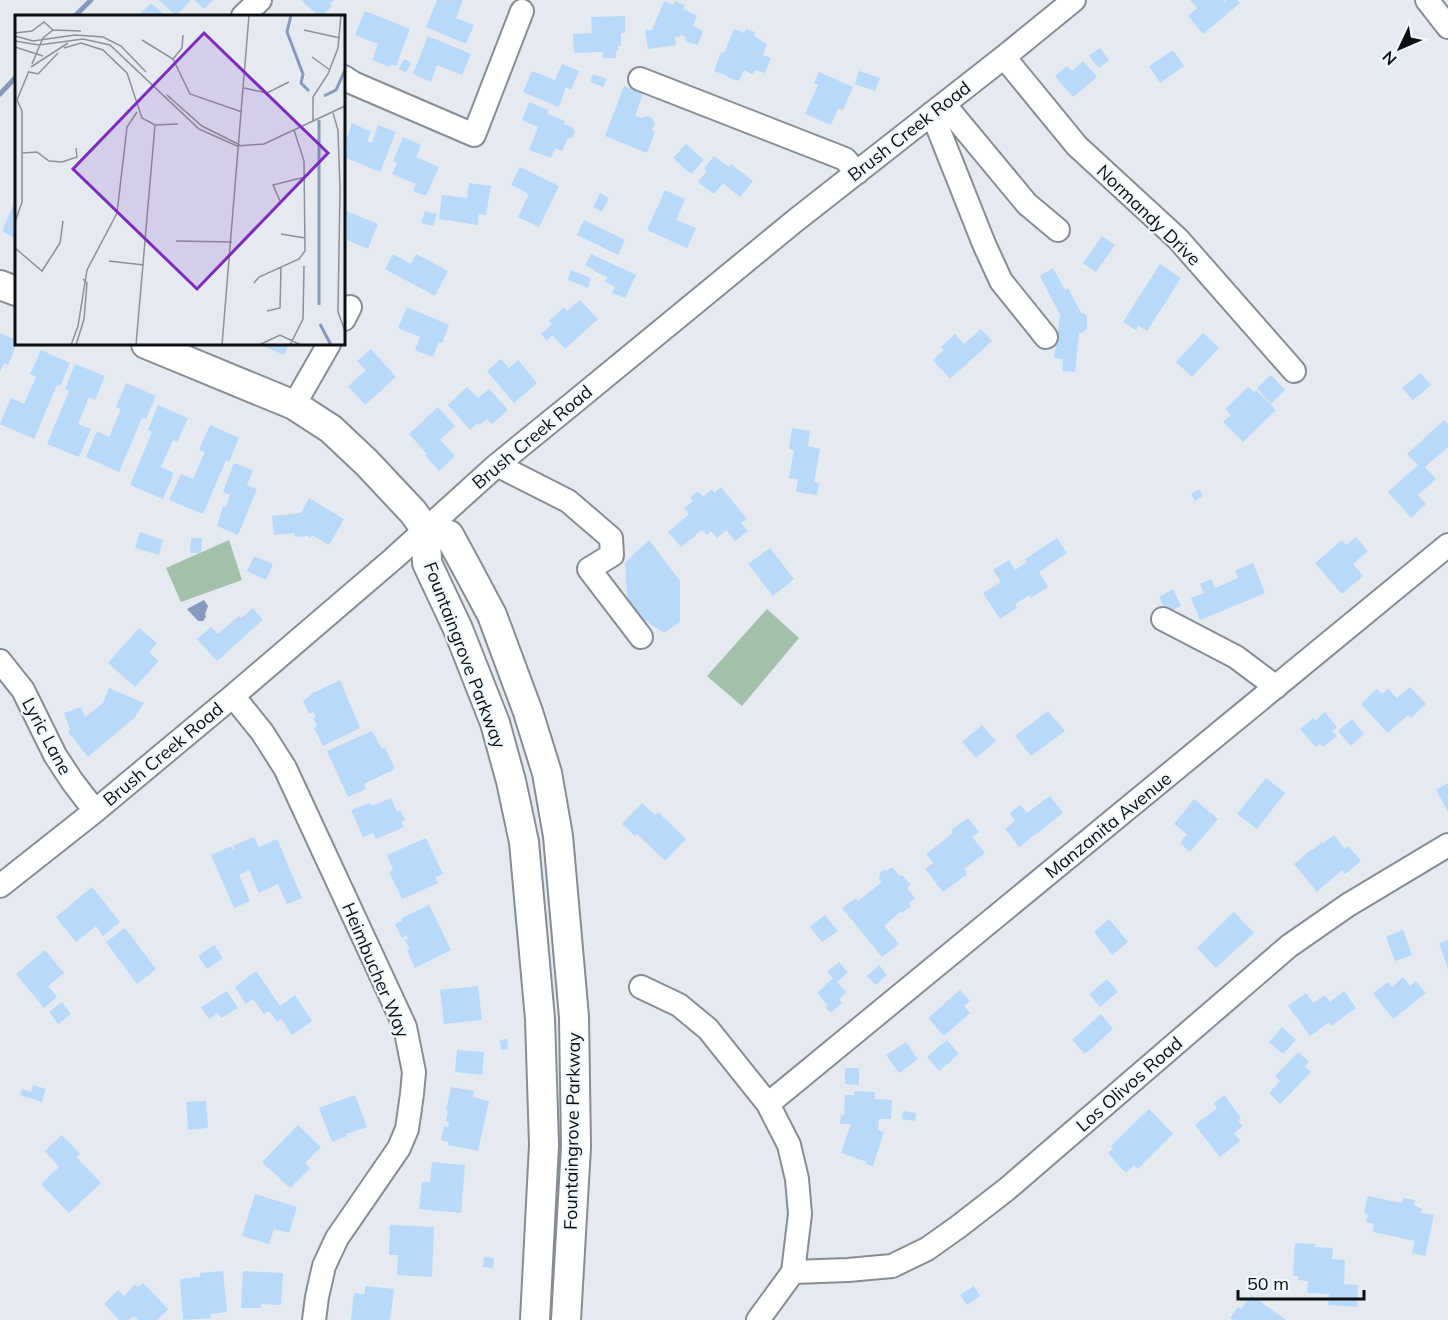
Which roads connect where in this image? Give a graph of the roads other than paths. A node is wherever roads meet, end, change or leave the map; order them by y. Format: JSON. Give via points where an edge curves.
{"nodes":[{"id":1,"x":1074,"y":0,"type":"edge"},
{"id":2,"x":1426,"y":0,"type":"edge"},
{"id":3,"x":522,"y":11,"type":"dead end"},
{"id":4,"x":1448,"y":27,"type":"edge"},
{"id":5,"x":1004,"y":57,"type":"junction"},
{"id":6,"x":345,"y":78,"type":"edge"},
{"id":7,"x":639,"y":80,"type":"dead end"},
{"id":8,"x":938,"y":108,"type":"junction"},
{"id":9,"x":857,"y":173,"type":"junction"},
{"id":10,"x":1058,"y":230,"type":"dead end"},
{"id":11,"x":0,"y":285,"type":"edge"},
{"id":12,"x":15,"y":291,"type":"edge"},
{"id":13,"x":1046,"y":337,"type":"dead end"},
{"id":14,"x":148,"y":345,"type":"edge"},
{"id":15,"x":328,"y":345,"type":"edge"},
{"id":16,"x":1294,"y":371,"type":"dead end"},
{"id":17,"x":294,"y":405,"type":"junction"},
{"id":18,"x":497,"y":465,"type":"junction"},
{"id":19,"x":426,"y":530,"type":"junction"},
{"id":20,"x":1448,"y":545,"type":"edge"},
{"id":21,"x":1163,"y":619,"type":"dead end"},
{"id":22,"x":641,"y":637,"type":"dead end"},
{"id":23,"x":0,"y":661,"type":"edge"},
{"id":24,"x":1276,"y":687,"type":"junction"},
{"id":25,"x":233,"y":696,"type":"junction"},
{"id":26,"x":95,"y":811,"type":"junction"},
{"id":27,"x":1448,"y":845,"type":"edge"},
{"id":28,"x":0,"y":886,"type":"edge"},
{"id":29,"x":641,"y":987,"type":"dead end"},
{"id":30,"x":768,"y":1104,"type":"junction"},
{"id":31,"x":793,"y":1272,"type":"junction"},
{"id":32,"x":314,"y":1320,"type":"edge"},
{"id":33,"x":535,"y":1320,"type":"edge"},
{"id":34,"x":566,"y":1320,"type":"edge"},
{"id":35,"x":758,"y":1320,"type":"edge"}],
"edges":[{"from":1,"to":5,"type":"street","name":"Brush Creek Road"},
{"from":2,"to":4,"type":"street"},
{"from":3,"to":6,"type":"street","via":[[474,135]]},
{"from":5,"to":8,"type":"street","name":"Brush Creek Road"},
{"from":5,"to":16,"type":"street","name":"Normandy Drive","via":[[1077,146],[1178,238]]},
{"from":7,"to":9,"type":"street","via":[[844,159]]},
{"from":8,"to":9,"type":"street","name":"Brush Creek Road"},
{"from":8,"to":10,"type":"street","via":[[1027,204]]},
{"from":8,"to":13,"type":"street","via":[[984,244],[1001,281]]},
{"from":9,"to":18,"type":"street","name":"Brush Creek Road"},
{"from":11,"to":12,"type":"main road"},
{"from":14,"to":17,"type":"main road"},
{"from":15,"to":17,"type":"street"},
{"from":17,"to":19,"type":"main road","via":[[331,429],[367,463]]},
{"from":18,"to":19,"type":"street","name":"Brush Creek Road"},
{"from":18,"to":22,"type":"street","via":[[568,501],[611,538],[612,555],[589,569]]},
{"from":19,"to":25,"type":"street","name":"Brush Creek Road"},
{"from":19,"to":33,"type":"main road","name":"Fountaingrove Parkway","via":[[427,563],[495,723],[524,842],[540,1019],[544,1145]]},
{"from":19,"to":34,"type":"main road","name":"Fountaingrove Parkway","via":[[449,536],[492,615],[547,772],[558,836],[573,1017],[576,1147]]},
{"from":20,"to":24,"type":"street","name":"Manzanita Avenue"},
{"from":21,"to":24,"type":"street","via":[[1236,657]]},
{"from":23,"to":26,"type":"street","name":"Lyric Lane","via":[[23,690],[55,755]]},
{"from":24,"to":30,"type":"street","name":"Manzanita Avenue"},
{"from":25,"to":26,"type":"street","name":"Brush Creek Road"},
{"from":25,"to":32,"type":"street","name":"Heimbucher Way","via":[[285,768],[405,1028],[414,1072],[407,1129],[399,1148],[337,1238],[324,1266]]},
{"from":26,"to":28,"type":"street","name":"Brush Creek Road"},
{"from":27,"to":31,"type":"street","name":"Los Olivos Road","via":[[1289,946],[1007,1189],[927,1249],[892,1266]]},
{"from":29,"to":30,"type":"street","via":[[679,1005],[708,1029]]},
{"from":30,"to":31,"type":"street","via":[[789,1145],[797,1179],[800,1214]]},
{"from":31,"to":35,"type":"street"}]}
